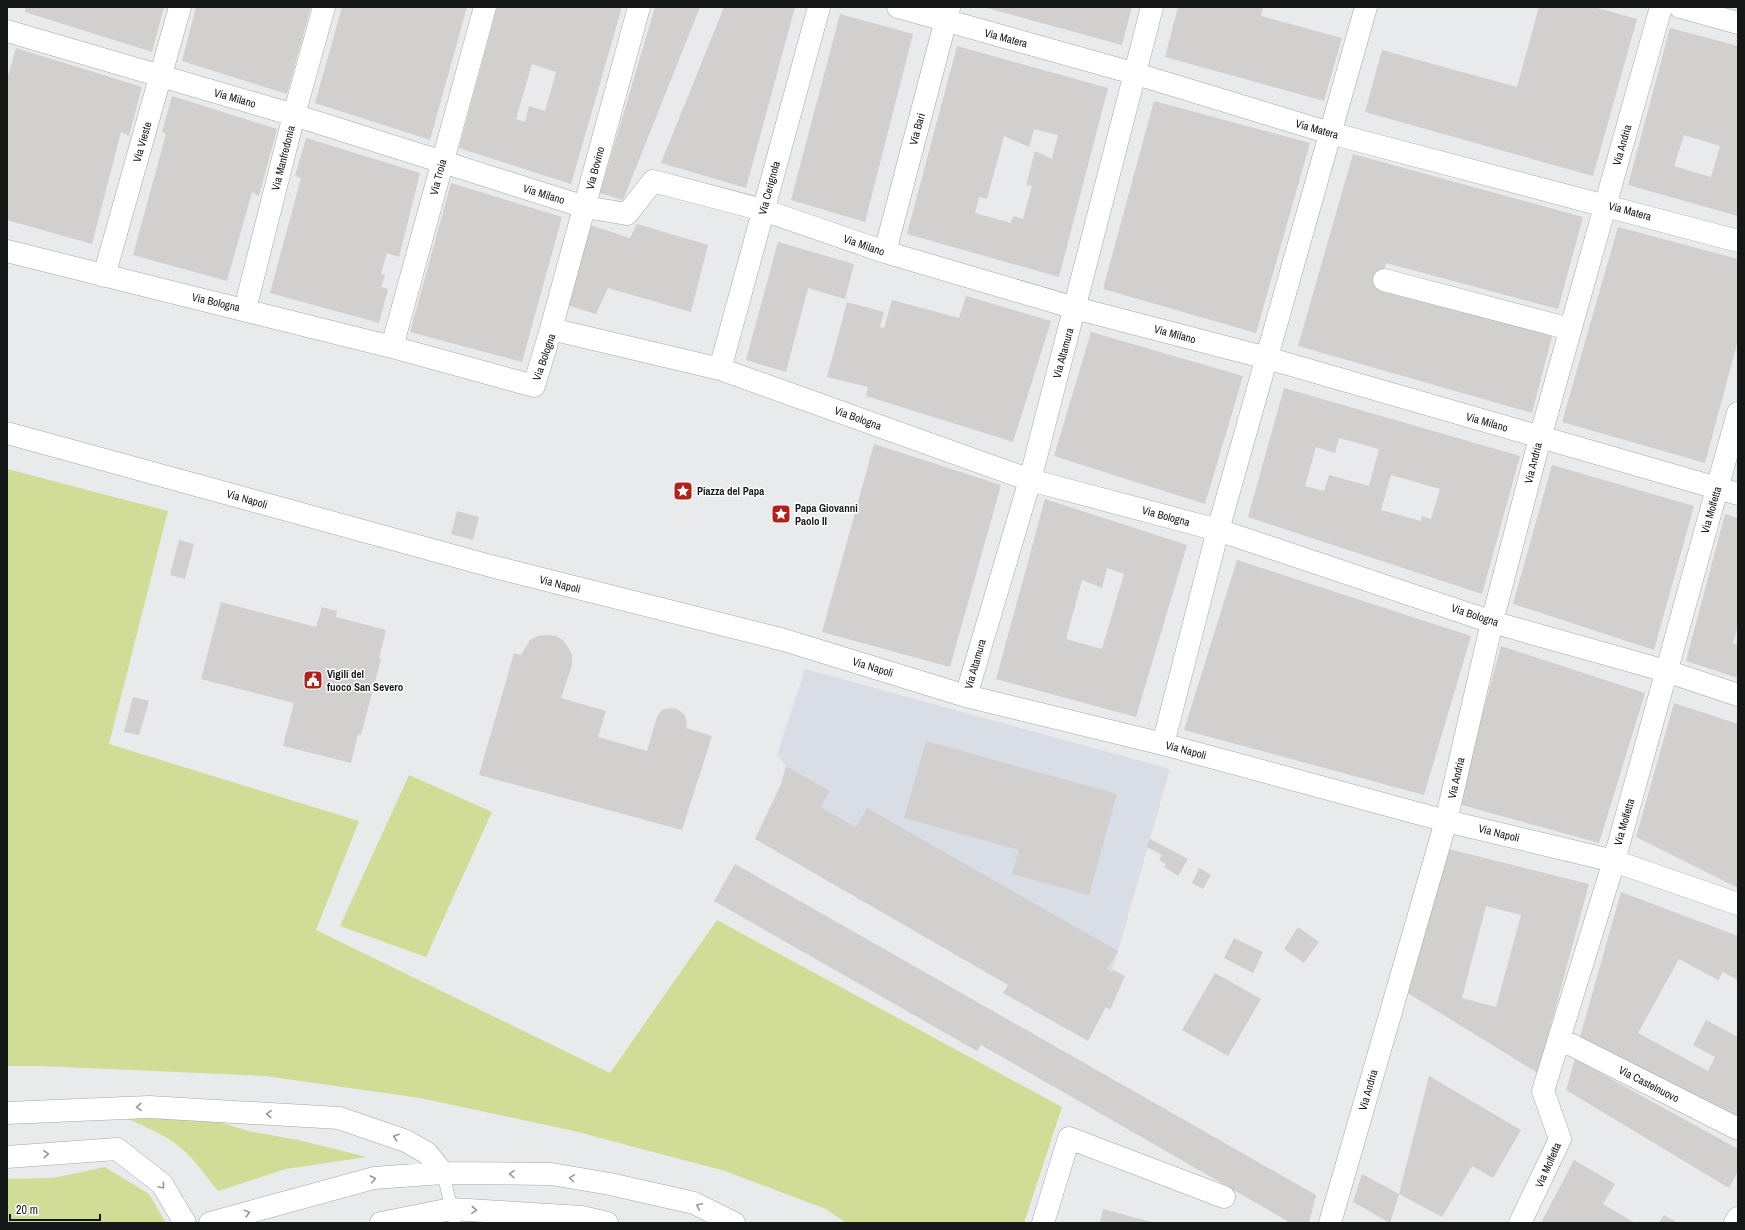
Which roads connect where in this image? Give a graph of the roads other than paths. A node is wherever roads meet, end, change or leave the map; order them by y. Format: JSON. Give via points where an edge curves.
{"nodes":[{"id":1,"x":180,"y":7,"type":"edge"},
{"id":2,"x":324,"y":7,"type":"edge"},
{"id":3,"x":485,"y":7,"type":"edge"},
{"id":4,"x":639,"y":7,"type":"edge"},
{"id":5,"x":819,"y":7,"type":"edge"},
{"id":6,"x":898,"y":7,"type":"edge"},
{"id":7,"x":1152,"y":7,"type":"edge"},
{"id":8,"x":1366,"y":7,"type":"edge"},
{"id":9,"x":1661,"y":7,"type":"edge"},
{"id":10,"x":1680,"y":7,"type":"edge"},
{"id":11,"x":947,"y":14,"type":"edge"},
{"id":12,"x":1738,"y":23,"type":"edge"},
{"id":13,"x":7,"y":30,"type":"edge"},
{"id":14,"x":1133,"y":73,"type":"junction"},
{"id":15,"x":161,"y":76,"type":"junction"},
{"id":16,"x":294,"y":115,"type":"junction"},
{"id":17,"x":1330,"y":133,"type":"junction"},
{"id":18,"x":442,"y":162,"type":"junction"},
{"id":19,"x":1605,"y":205,"type":"junction"},
{"id":20,"x":585,"y":207,"type":"junction"},
{"id":21,"x":763,"y":210,"type":"junction"},
{"id":22,"x":1738,"y":241,"type":"edge"},
{"id":23,"x":7,"y":251,"type":"edge"},
{"id":24,"x":885,"y":252,"type":"junction"},
{"id":25,"x":104,"y":276,"type":"junction"},
{"id":26,"x":1384,"y":280,"type":"dead end"},
{"id":27,"x":1075,"y":308,"type":"junction"},
{"id":28,"x":245,"y":309,"type":"junction"},
{"id":29,"x":551,"y":329,"type":"junction"},
{"id":30,"x":1570,"y":329,"type":"junction"},
{"id":31,"x":392,"y":347,"type":"junction"},
{"id":32,"x":1267,"y":358,"type":"junction"},
{"id":33,"x":720,"y":369,"type":"junction"},
{"id":34,"x":1738,"y":413,"type":"edge"},
{"id":35,"x":7,"y":433,"type":"edge"},
{"id":36,"x":1540,"y":438,"type":"junction"},
{"id":37,"x":1030,"y":480,"type":"junction"},
{"id":38,"x":1717,"y":489,"type":"junction"},
{"id":39,"x":1738,"y":494,"type":"edge"},
{"id":40,"x":1218,"y":530,"type":"junction"},
{"id":41,"x":1492,"y":622,"type":"junction"},
{"id":42,"x":1666,"y":671,"type":"junction"},
{"id":43,"x":1738,"y":695,"type":"edge"},
{"id":44,"x":966,"y":696,"type":"junction"},
{"id":45,"x":1163,"y":744,"type":"junction"},
{"id":46,"x":1446,"y":821,"type":"junction"},
{"id":47,"x":1614,"y":861,"type":"junction"},
{"id":48,"x":1738,"y":904,"type":"edge"},
{"id":49,"x":1560,"y":1039,"type":"junction"},
{"id":50,"x":8,"y":1112,"type":"edge"},
{"id":51,"x":1738,"y":1129,"type":"edge"},
{"id":52,"x":7,"y":1157,"type":"edge"},
{"id":53,"x":442,"y":1173,"type":"junction"},
{"id":54,"x":1224,"y":1197,"type":"dead end"},
{"id":55,"x":453,"y":1216,"type":"edge"},
{"id":56,"x":1738,"y":1218,"type":"edge"},
{"id":57,"x":185,"y":1223,"type":"edge"},
{"id":58,"x":210,"y":1223,"type":"edge"},
{"id":59,"x":381,"y":1223,"type":"edge"},
{"id":60,"x":607,"y":1223,"type":"edge"},
{"id":61,"x":734,"y":1223,"type":"edge"},
{"id":62,"x":1043,"y":1223,"type":"edge"},
{"id":63,"x":1330,"y":1223,"type":"edge"},
{"id":64,"x":1520,"y":1223,"type":"edge"},
{"id":65,"x":1735,"y":1223,"type":"edge"}],
"edges":[{"from":1,"to":15,"type":"street","name":"Via Vieste"},
{"from":2,"to":16,"type":"street","name":"Via Manfredonia"},
{"from":3,"to":18,"type":"street","name":"Via Troia"},
{"from":4,"to":20,"type":"street","name":"Via Bovino"},
{"from":5,"to":21,"type":"street","name":"Via Cerignola"},
{"from":6,"to":11,"type":"street","name":"Via Matera"},
{"from":7,"to":14,"type":"street","name":"Via Altamura"},
{"from":8,"to":17,"type":"street"},
{"from":9,"to":19,"type":"street","name":"Via Andria"},
{"from":10,"to":12,"type":"street"},
{"from":11,"to":14,"type":"street","name":"Via Matera"},
{"from":11,"to":24,"type":"street","name":"Via Bari"},
{"from":13,"to":15,"type":"street","name":"Via Milano"},
{"from":14,"to":17,"type":"street","name":"Via Matera"},
{"from":14,"to":27,"type":"street","name":"Via Altamura"},
{"from":15,"to":16,"type":"street","name":"Via Milano"},
{"from":15,"to":25,"type":"street","name":"Via Vieste"},
{"from":16,"to":18,"type":"street","name":"Via Milano"},
{"from":16,"to":28,"type":"street","name":"Via Manfredonia"},
{"from":17,"to":19,"type":"street","name":"Via Matera"},
{"from":17,"to":32,"type":"street"},
{"from":18,"to":20,"type":"street","name":"Via Milano"},
{"from":18,"to":31,"type":"street","name":"Via Troia"},
{"from":19,"to":22,"type":"street","name":"Via Matera"},
{"from":19,"to":30,"type":"street","name":"Via Andria"},
{"from":20,"to":21,"type":"street","name":"Via Milano","via":[[627,214],[653,181]]},
{"from":20,"to":29,"type":"street","name":"Via Bovino"},
{"from":21,"to":24,"type":"street","name":"Via Milano"},
{"from":21,"to":33,"type":"street","name":"Via Cerignola"},
{"from":23,"to":25,"type":"street","name":"Via Bologna"},
{"from":24,"to":27,"type":"street","name":"Via Milano"},
{"from":25,"to":28,"type":"street","name":"Via Bologna"},
{"from":26,"to":30,"type":"street"},
{"from":27,"to":32,"type":"street","name":"Via Milano"},
{"from":27,"to":37,"type":"street","name":"Via Altamura"},
{"from":28,"to":31,"type":"street","name":"Via Bologna"},
{"from":29,"to":31,"type":"street","name":"Via Bologna","via":[[534,386]]},
{"from":29,"to":33,"type":"street","name":"Via Bologna"},
{"from":30,"to":36,"type":"street","name":"Via Andria"},
{"from":32,"to":36,"type":"street","name":"Via Milano"},
{"from":32,"to":40,"type":"street"},
{"from":33,"to":37,"type":"street","name":"Via Bologna"},
{"from":34,"to":38,"type":"street","name":"Via Molfetta"},
{"from":35,"to":44,"type":"street","name":"Via Napoli","via":[[487,565],[784,640]]},
{"from":36,"to":38,"type":"street","name":"Via Milano"},
{"from":36,"to":41,"type":"street","name":"Via Andria"},
{"from":37,"to":40,"type":"street","name":"Via Bologna"},
{"from":37,"to":44,"type":"street","name":"Via Altamura"},
{"from":38,"to":39,"type":"street","name":"Via Milano"},
{"from":38,"to":42,"type":"street","name":"Via Molfetta"},
{"from":40,"to":41,"type":"street","name":"Via Bologna"},
{"from":40,"to":45,"type":"street"},
{"from":41,"to":42,"type":"street","name":"Via Bologna"},
{"from":41,"to":46,"type":"street","name":"Via Andria"},
{"from":42,"to":43,"type":"street","name":"Via Bologna"},
{"from":42,"to":47,"type":"street","name":"Via Molfetta"},
{"from":44,"to":45,"type":"street","name":"Via Napoli"},
{"from":45,"to":46,"type":"street","name":"Via Napoli"},
{"from":46,"to":47,"type":"street","name":"Via Napoli"},
{"from":46,"to":63,"type":"street","name":"Via Andria"},
{"from":47,"to":48,"type":"street","name":"Via Napoli"},
{"from":47,"to":49,"type":"street","name":"Via Molfetta"},
{"from":49,"to":51,"type":"street","name":"Via Castelnuovo"},
{"from":49,"to":64,"type":"street","name":"Via Molfetta","via":[[1543,1091],[1560,1139]]},
{"from":53,"to":50,"type":"street","one_way":true,"via":[[427,1153],[406,1141],[339,1118],[149,1107]]},
{"from":52,"to":57,"type":"street","one_way":true,"via":[[117,1149],[162,1184]]},
{"from":53,"to":55,"type":"lane"},
{"from":58,"to":53,"type":"street","one_way":true,"via":[[374,1178]]},
{"from":61,"to":53,"type":"street","one_way":true,"via":[[694,1203],[610,1184],[551,1174]]},
{"from":54,"to":62,"type":"street","via":[[1069,1138]]},
{"from":55,"to":59,"type":"street"},
{"from":55,"to":60,"type":"street","one_way":true,"via":[[582,1217]]},
{"from":56,"to":65,"type":"street"}]}
